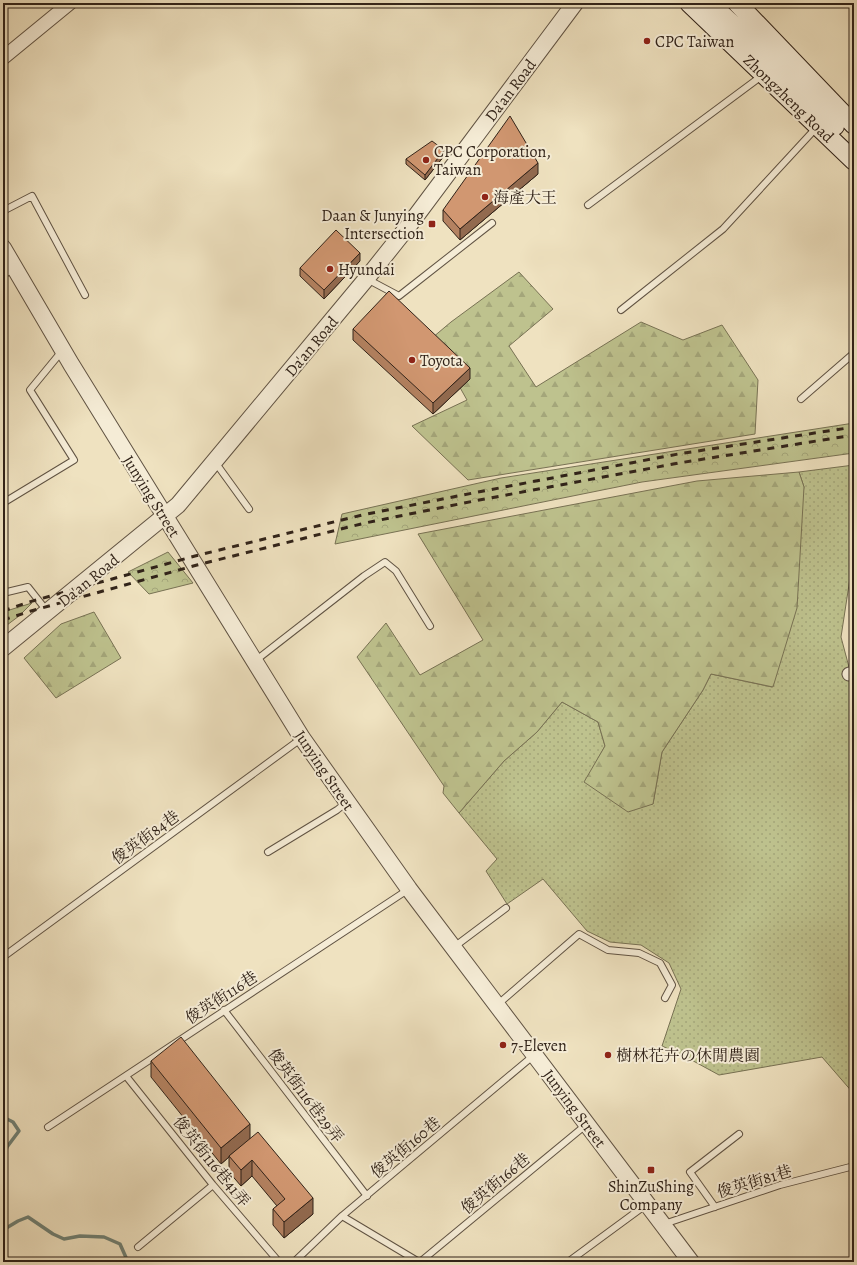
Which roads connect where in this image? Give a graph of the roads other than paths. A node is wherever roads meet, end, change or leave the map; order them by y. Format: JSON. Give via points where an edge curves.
{"nodes":[{"id":1,"x":70,"y":3,"type":"edge"},
{"id":2,"x":575,"y":3,"type":"edge"},
{"id":3,"x":689,"y":3,"type":"edge"},
{"id":4,"x":710,"y":3,"type":"edge"},
{"id":5,"x":737,"y":3,"type":"edge"},
{"id":6,"x":3,"y":58,"type":"edge"},
{"id":7,"x":768,"y":68,"type":"junction"},
{"id":8,"x":854,"y":125,"type":"edge"},
{"id":9,"x":818,"y":126,"type":"junction"},
{"id":10,"x":854,"y":146,"type":"edge"},
{"id":11,"x":854,"y":161,"type":"edge"},
{"id":12,"x":588,"y":205,"type":"dead end"},
{"id":13,"x":3,"y":211,"type":"edge"},
{"id":14,"x":492,"y":223,"type":"dead end"},
{"id":15,"x":3,"y":248,"type":"edge"},
{"id":16,"x":9,"y":272,"type":"edge"},
{"id":17,"x":367,"y":278,"type":"junction"},
{"id":18,"x":85,"y":295,"type":"dead end"},
{"id":19,"x":621,"y":310,"type":"dead end"},
{"id":20,"x":62,"y":350,"type":"junction"},
{"id":21,"x":854,"y":353,"type":"edge"},
{"id":22,"x":801,"y":399,"type":"dead end"},
{"id":23,"x":215,"y":462,"type":"junction"},
{"id":24,"x":3,"y":503,"type":"edge"},
{"id":25,"x":249,"y":509,"type":"dead end"},
{"id":26,"x":165,"y":516,"type":"junction"},
{"id":27,"x":3,"y":593,"type":"edge"},
{"id":28,"x":48,"y":612,"type":"junction"},
{"id":29,"x":430,"y":626,"type":"dead end"},
{"id":30,"x":3,"y":648,"type":"edge"},
{"id":31,"x":255,"y":661,"type":"junction"},
{"id":32,"x":302,"y":738,"type":"junction"},
{"id":33,"x":347,"y":802,"type":"junction"},
{"id":34,"x":268,"y":852,"type":"dead end"},
{"id":35,"x":409,"y":889,"type":"junction"},
{"id":36,"x":506,"y":908,"type":"dead end"},
{"id":37,"x":453,"y":947,"type":"junction"},
{"id":38,"x":3,"y":957,"type":"edge"},
{"id":39,"x":665,"y":998,"type":"dead end"},
{"id":40,"x":497,"y":1004,"type":"junction"},
{"id":41,"x":224,"y":1010,"type":"junction"},
{"id":42,"x":535,"y":1054,"type":"junction"},
{"id":43,"x":126,"y":1076,"type":"junction"},
{"id":44,"x":587,"y":1124,"type":"junction"},
{"id":45,"x":48,"y":1127,"type":"dead end"},
{"id":46,"x":739,"y":1134,"type":"dead end"},
{"id":47,"x":854,"y":1166,"type":"edge"},
{"id":48,"x":213,"y":1185,"type":"junction"},
{"id":49,"x":367,"y":1196,"type":"junction"},
{"id":50,"x":648,"y":1204,"type":"junction"},
{"id":51,"x":715,"y":1207,"type":"junction"},
{"id":52,"x":342,"y":1216,"type":"junction"},
{"id":53,"x":663,"y":1224,"type":"junction"},
{"id":54,"x":138,"y":1248,"type":"dead end"},
{"id":55,"x":279,"y":1262,"type":"edge"},
{"id":56,"x":294,"y":1262,"type":"edge"},
{"id":57,"x":420,"y":1262,"type":"edge"},
{"id":58,"x":568,"y":1262,"type":"edge"},
{"id":59,"x":691,"y":1262,"type":"edge"}],
"edges":[{"from":1,"to":6,"type":"street"},
{"from":2,"to":17,"type":"street","name":"Da'an Road"},
{"from":3,"to":7,"type":"main road","name":"Zhongzheng Road"},
{"from":4,"to":7,"type":"main road"},
{"from":5,"to":8,"type":"main road","name":"Zhongzheng Road"},
{"from":7,"to":9,"type":"main road","name":"Zhongzheng Road"},
{"from":7,"to":10,"type":"main road"},
{"from":7,"to":12,"type":"lane"},
{"from":9,"to":11,"type":"main road","name":"Zhongzheng Road"},
{"from":9,"to":19,"type":"lane","via":[[723,229]]},
{"from":13,"to":18,"type":"lane","via":[[32,196]]},
{"from":14,"to":17,"type":"lane","via":[[399,296]]},
{"from":15,"to":16,"type":"street","name":"Junying Street"},
{"from":16,"to":20,"type":"street","name":"Junying Street"},
{"from":17,"to":23,"type":"street","name":"Da'an Road"},
{"from":20,"to":24,"type":"lane","via":[[30,390],[74,460]]},
{"from":20,"to":26,"type":"street","name":"Junying Street"},
{"from":21,"to":22,"type":"lane"},
{"from":23,"to":25,"type":"lane"},
{"from":23,"to":26,"type":"street","name":"Da'an Road","via":[[178,505]]},
{"from":26,"to":28,"type":"street","name":"Da'an Road"},
{"from":26,"to":31,"type":"street","name":"Junying Street"},
{"from":27,"to":28,"type":"lane","via":[[28,587]]},
{"from":28,"to":30,"type":"street","name":"Da'an Road"},
{"from":29,"to":31,"type":"lane","via":[[396,571],[385,562]]},
{"from":31,"to":32,"type":"street","name":"Junying Street"},
{"from":32,"to":33,"type":"street","name":"Junying Street"},
{"from":32,"to":38,"type":"lane","name":"俊英街84巷"},
{"from":33,"to":34,"type":"lane"},
{"from":33,"to":35,"type":"street","name":"Junying Street"},
{"from":35,"to":37,"type":"street","name":"Junying Street"},
{"from":35,"to":41,"type":"lane","name":"俊英街116巷"},
{"from":36,"to":37,"type":"lane"},
{"from":37,"to":40,"type":"street","name":"Junying Street"},
{"from":39,"to":40,"type":"lane","via":[[672,985],[660,963],[638,953],[608,950],[579,934]]},
{"from":40,"to":42,"type":"street","name":"Junying Street"},
{"from":41,"to":43,"type":"lane","name":"俊英街116巷"},
{"from":41,"to":49,"type":"lane","name":"俊英街116巷29弄"},
{"from":42,"to":44,"type":"street","name":"Junying Street"},
{"from":42,"to":49,"type":"lane","name":"俊英街160巷"},
{"from":43,"to":45,"type":"lane","name":"俊英街116巷"},
{"from":43,"to":48,"type":"lane","name":"俊英街116巷41弄"},
{"from":44,"to":50,"type":"street","name":"Junying Street"},
{"from":44,"to":57,"type":"lane","name":"俊英街166巷"},
{"from":46,"to":51,"type":"lane","via":[[690,1172]]},
{"from":47,"to":51,"type":"lane","name":"俊英街81巷","via":[[780,1185]]},
{"from":48,"to":54,"type":"lane"},
{"from":48,"to":55,"type":"lane","name":"俊英街116巷41弄"},
{"from":49,"to":52,"type":"lane","name":"俊英街160巷"},
{"from":50,"to":53,"type":"street","name":"Junying Street"},
{"from":50,"to":58,"type":"lane"},
{"from":51,"to":53,"type":"lane","name":"俊英街81巷"},
{"from":52,"to":56,"type":"lane","name":"俊英街160巷"},
{"from":52,"to":57,"type":"lane","name":"俊英街166巷"},
{"from":53,"to":59,"type":"street","name":"Junying Street"}]}
